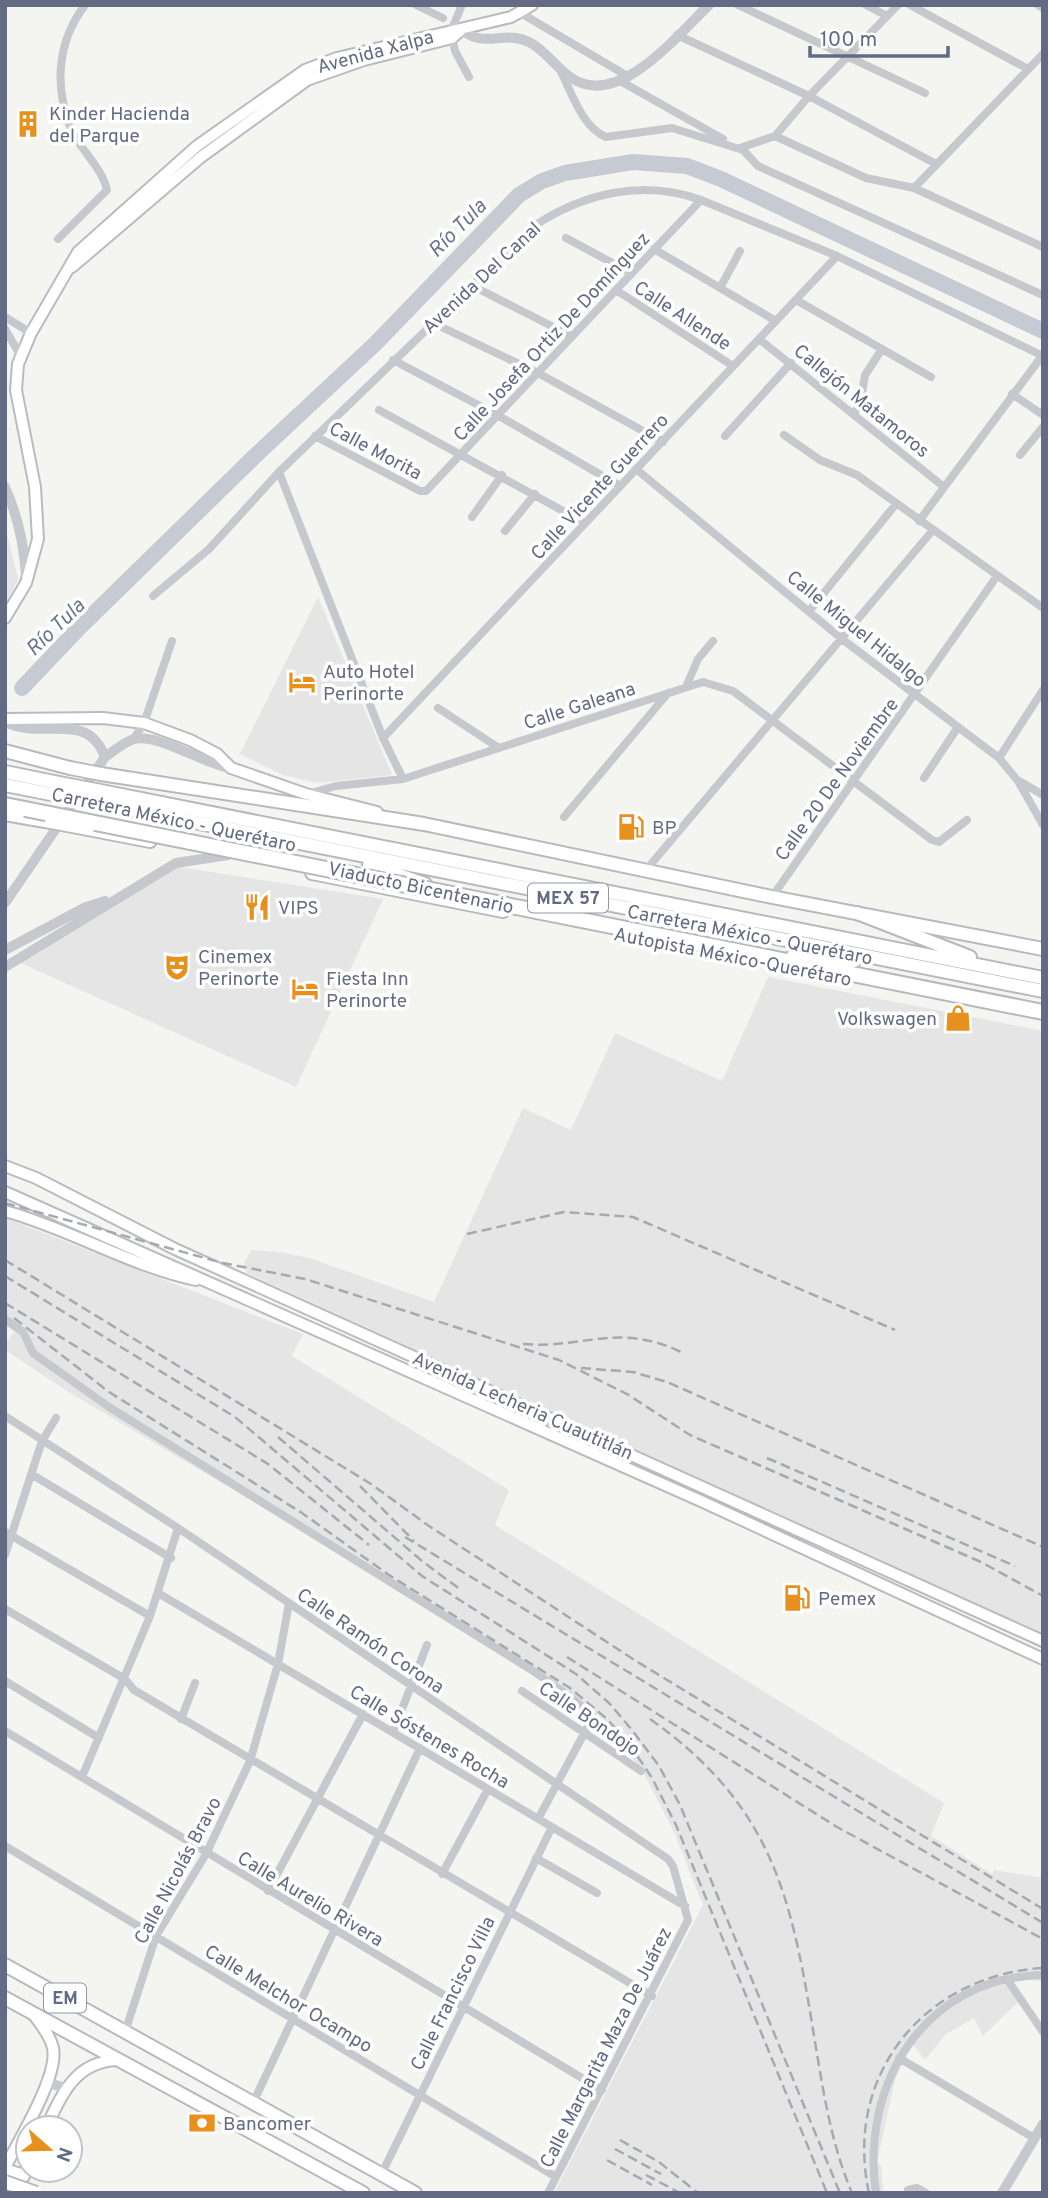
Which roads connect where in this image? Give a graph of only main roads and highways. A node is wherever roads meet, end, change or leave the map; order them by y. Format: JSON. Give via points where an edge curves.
{"nodes":[{"id":1,"x":532,"y":5,"type":"edge"},
{"id":2,"x":5,"y":618,"type":"edge"},
{"id":3,"x":5,"y":709,"type":"edge"},
{"id":4,"x":20,"y":718,"type":"junction"},
{"id":5,"x":5,"y":721,"type":"edge"},
{"id":6,"x":5,"y":751,"type":"edge"},
{"id":7,"x":5,"y":772,"type":"edge"},
{"id":8,"x":5,"y":785,"type":"edge"},
{"id":9,"x":63,"y":790,"type":"junction"},
{"id":10,"x":95,"y":796,"type":"junction"},
{"id":11,"x":5,"y":805,"type":"edge"},
{"id":12,"x":5,"y":814,"type":"edge"},
{"id":13,"x":424,"y":824,"type":"junction"},
{"id":14,"x":319,"y":849,"type":"junction"},
{"id":15,"x":514,"y":913,"type":"junction"},
{"id":16,"x":857,"y":913,"type":"junction"},
{"id":17,"x":719,"y":950,"type":"junction"},
{"id":18,"x":1043,"y":950,"type":"edge"},
{"id":19,"x":905,"y":964,"type":"junction"},
{"id":20,"x":1003,"y":970,"type":"junction"},
{"id":21,"x":1043,"y":978,"type":"edge"},
{"id":22,"x":1043,"y":991,"type":"edge"},
{"id":23,"x":1043,"y":1012,"type":"edge"},
{"id":24,"x":1043,"y":1018,"type":"edge"},
{"id":25,"x":5,"y":1166,"type":"edge"},
{"id":26,"x":5,"y":1192,"type":"edge"},
{"id":27,"x":5,"y":1211,"type":"edge"},
{"id":28,"x":212,"y":1283,"type":"junction"},
{"id":29,"x":707,"y":1487,"type":"junction"},
{"id":30,"x":701,"y":1500,"type":"junction"},
{"id":31,"x":1043,"y":1641,"type":"edge"},
{"id":32,"x":1043,"y":1659,"type":"edge"},
{"id":33,"x":5,"y":1965,"type":"edge"},
{"id":34,"x":5,"y":1998,"type":"edge"},
{"id":35,"x":32,"y":2013,"type":"junction"},
{"id":36,"x":117,"y":2060,"type":"junction"},
{"id":37,"x":53,"y":2114,"type":"edge"},
{"id":38,"x":5,"y":2169,"type":"edge"},
{"id":39,"x":5,"y":2182,"type":"edge"},
{"id":40,"x":36,"y":2193,"type":"edge"},
{"id":41,"x":363,"y":2193,"type":"edge"},
{"id":42,"x":415,"y":2193,"type":"edge"}],
"edges":[{"from":1,"to":2,"type":"main road","name":"Avenida Xalpa","via":[[323,72],[201,150],[78,252],[20,355],[16,390],[37,515],[35,557]]},
{"from":3,"to":4,"type":"main road"},
{"from":4,"to":5,"type":"main road"},
{"from":4,"to":13,"type":"main road","via":[[144,723],[190,740],[231,768],[306,794]]},
{"from":6,"to":13,"type":"main road","bridge":true,"via":[[101,774]]},
{"from":7,"to":9,"type":"main road","name":"Carretera México - Querétaro","number":"MEX 57"},
{"from":8,"to":9,"type":"main road","name":"Carretera México - Querétaro","number":"MEX 57"},
{"from":9,"to":10,"type":"main road","name":"Carretera México - Querétaro","number":"MEX 57","bridge":true},
{"from":10,"to":14,"type":"main road","name":"Carretera México - Querétaro","number":"MEX 57"},
{"from":10,"to":20,"type":"main road","name":"Carretera México - Querétaro","number":"MEX 57"},
{"from":11,"to":17,"type":"highway","name":"Viaducto Bicentenario","bridge":true},
{"from":12,"to":15,"type":"main road","name":"Autopista México-Querétaro","bridge":true},
{"from":13,"to":16,"type":"main road"},
{"from":14,"to":15,"type":"main road"},
{"from":14,"to":19,"type":"main road","name":"Carretera México - Querétaro","number":"MEX 57"},
{"from":15,"to":17,"type":"main road","name":"Autopista México-Querétaro"},
{"from":16,"to":18,"type":"main road"},
{"from":16,"to":20,"type":"main road"},
{"from":17,"to":19,"type":"main road"},
{"from":17,"to":23,"type":"highway","name":"Viaducto Bicentenario","bridge":true},
{"from":17,"to":24,"type":"main road","name":"Autopista México-Querétaro"},
{"from":19,"to":22,"type":"main road","name":"Carretera México - Querétaro","number":"MEX 57"},
{"from":20,"to":21,"type":"main road","name":"Carretera México - Querétaro","number":"MEX 57"},
{"from":25,"to":29,"type":"main road","name":"Avenida Lecheria Cuautitlán","via":[[175,1249]]},
{"from":26,"to":28,"type":"main road","name":"Avenida Lecheria Cuautitlán"},
{"from":27,"to":28,"type":"main road","via":[[48,1223],[170,1274]]},
{"from":28,"to":30,"type":"main road","name":"Avenida Lecheria Cuautitlán"},
{"from":29,"to":30,"type":"main road"},
{"from":29,"to":31,"type":"main road","name":"Avenida Lecheria Cuautitlán"},
{"from":30,"to":32,"type":"main road","name":"Avenida Lecheria Cuautitlán"},
{"from":33,"to":42,"type":"main road","number":"EM"},
{"from":34,"to":35,"type":"main road","number":"EM"},
{"from":35,"to":36,"type":"main road","number":"EM"},
{"from":35,"to":38,"type":"main road","via":[[53,2056],[46,2082]]},
{"from":36,"to":37,"type":"main road","via":[[94,2064],[65,2088]]},
{"from":36,"to":41,"type":"main road","number":"EM"},
{"from":39,"to":40,"type":"main road","bridge":true}]}
